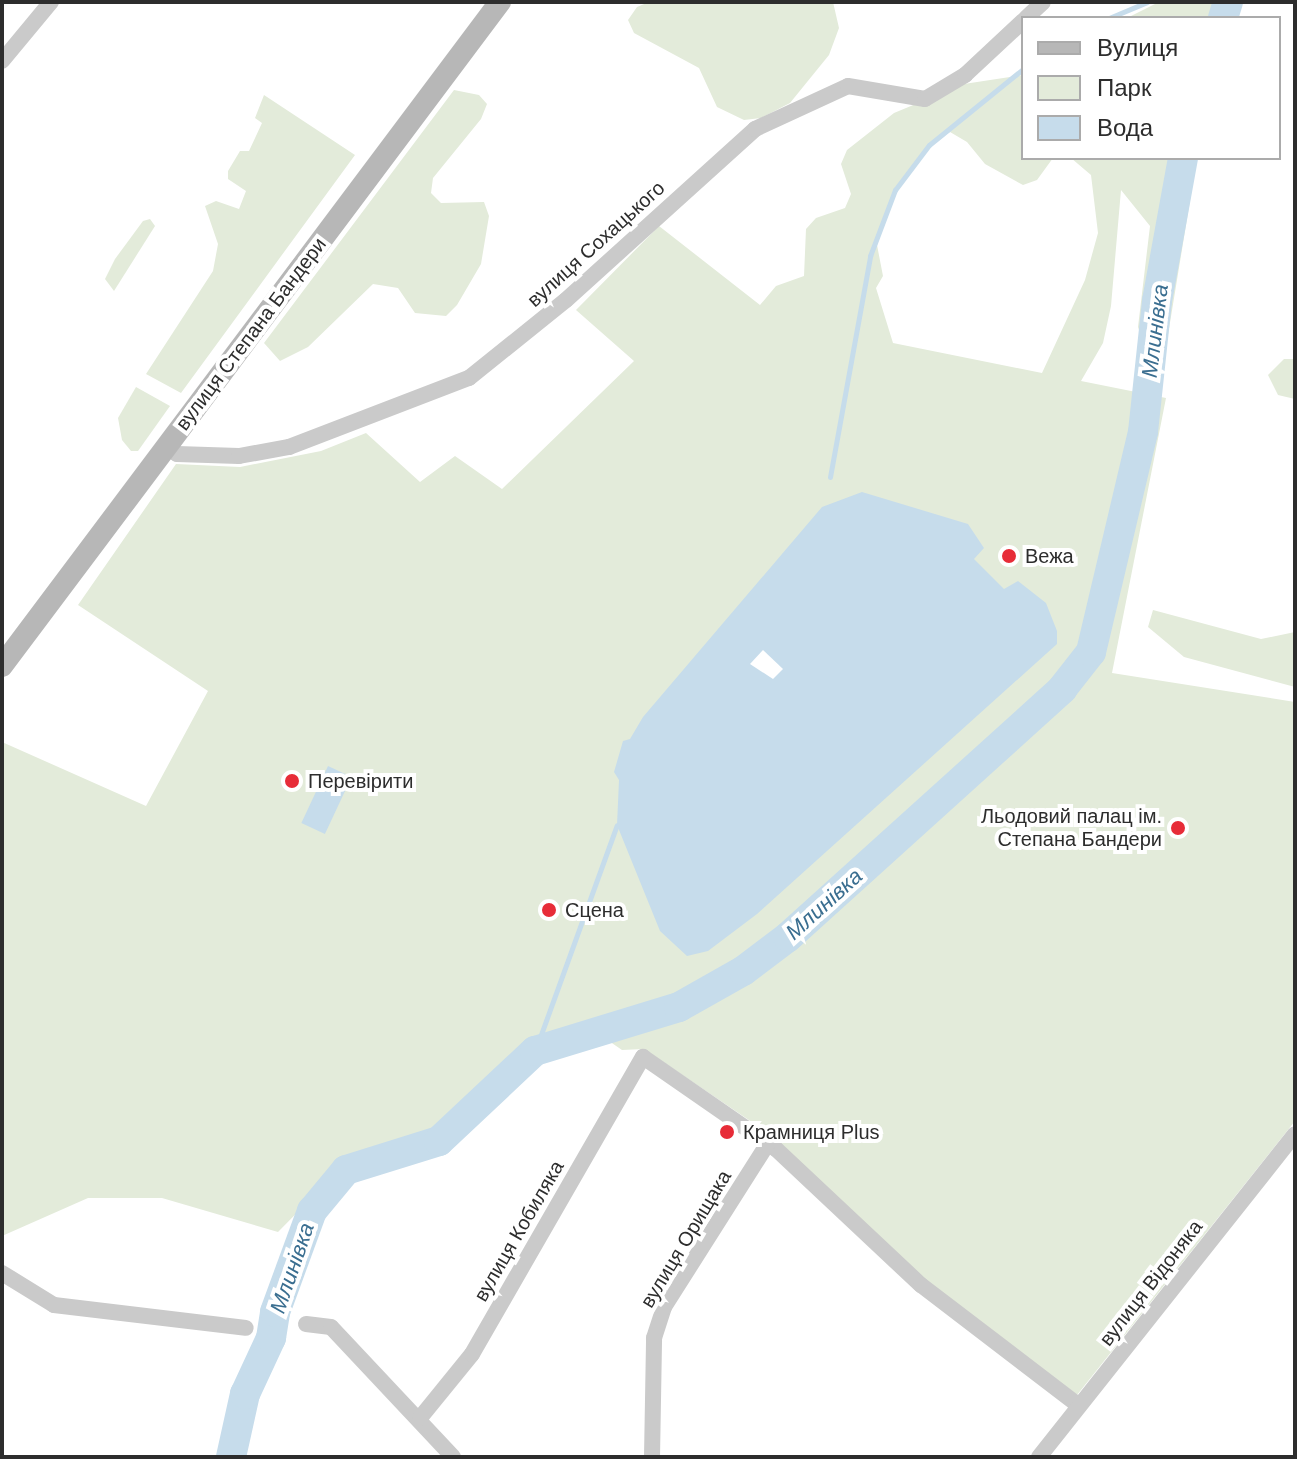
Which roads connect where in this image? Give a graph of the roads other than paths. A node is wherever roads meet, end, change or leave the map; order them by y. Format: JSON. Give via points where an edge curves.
{"nodes":[{"id":1,"x":51,"y":2,"type":"edge"},
{"id":2,"x":500,"y":2,"type":"edge"},
{"id":3,"x":1043,"y":2,"type":"edge"},
{"id":4,"x":1027,"y":16,"type":"edge"},
{"id":5,"x":1021,"y":22,"type":"edge"},
{"id":6,"x":2,"y":61,"type":"edge"},
{"id":7,"x":167,"y":447,"type":"junction"},
{"id":8,"x":2,"y":666,"type":"edge"},
{"id":9,"x":1295,"y":1134,"type":"edge"},
{"id":10,"x":768,"y":1143,"type":"junction"},
{"id":11,"x":3,"y":1272,"type":"edge"},
{"id":12,"x":306,"y":1324,"type":"dead end"},
{"id":13,"x":246,"y":1328,"type":"dead end"},
{"id":14,"x":1079,"y":1406,"type":"junction"},
{"id":15,"x":420,"y":1418,"type":"junction"},
{"id":16,"x":453,"y":1457,"type":"edge"},
{"id":17,"x":652,"y":1457,"type":"edge"},
{"id":18,"x":1039,"y":1457,"type":"edge"}],
"edges":[{"from":1,"to":6,"type":"street"},
{"from":2,"to":7,"type":"main road","name":"вулиця Степана Бандери"},
{"from":3,"to":4,"type":"street","name":"вулиця Сохацького"},
{"from":5,"to":7,"type":"street","name":"вулиця Сохацького","via":[[965,75],[925,99],[848,86],[755,129],[535,327],[469,378],[289,447],[239,456],[177,454]]},
{"from":7,"to":8,"type":"main road","name":"вулиця Степана Бандери"},
{"from":9,"to":14,"type":"street","name":"вулиця Відоняка"},
{"from":10,"to":14,"type":"street","via":[[921,1285]]},
{"from":10,"to":15,"type":"street","name":"вулиця Кобиляка","via":[[643,1057],[472,1354]]},
{"from":10,"to":17,"type":"street","name":"вулиця Орищака","via":[[664,1307],[654,1338]]},
{"from":11,"to":13,"type":"street","via":[[54,1305]]},
{"from":12,"to":15,"type":"street","via":[[331,1327]]},
{"from":14,"to":18,"type":"street","name":"вулиця Відоняка"},
{"from":15,"to":16,"type":"street"}]}
